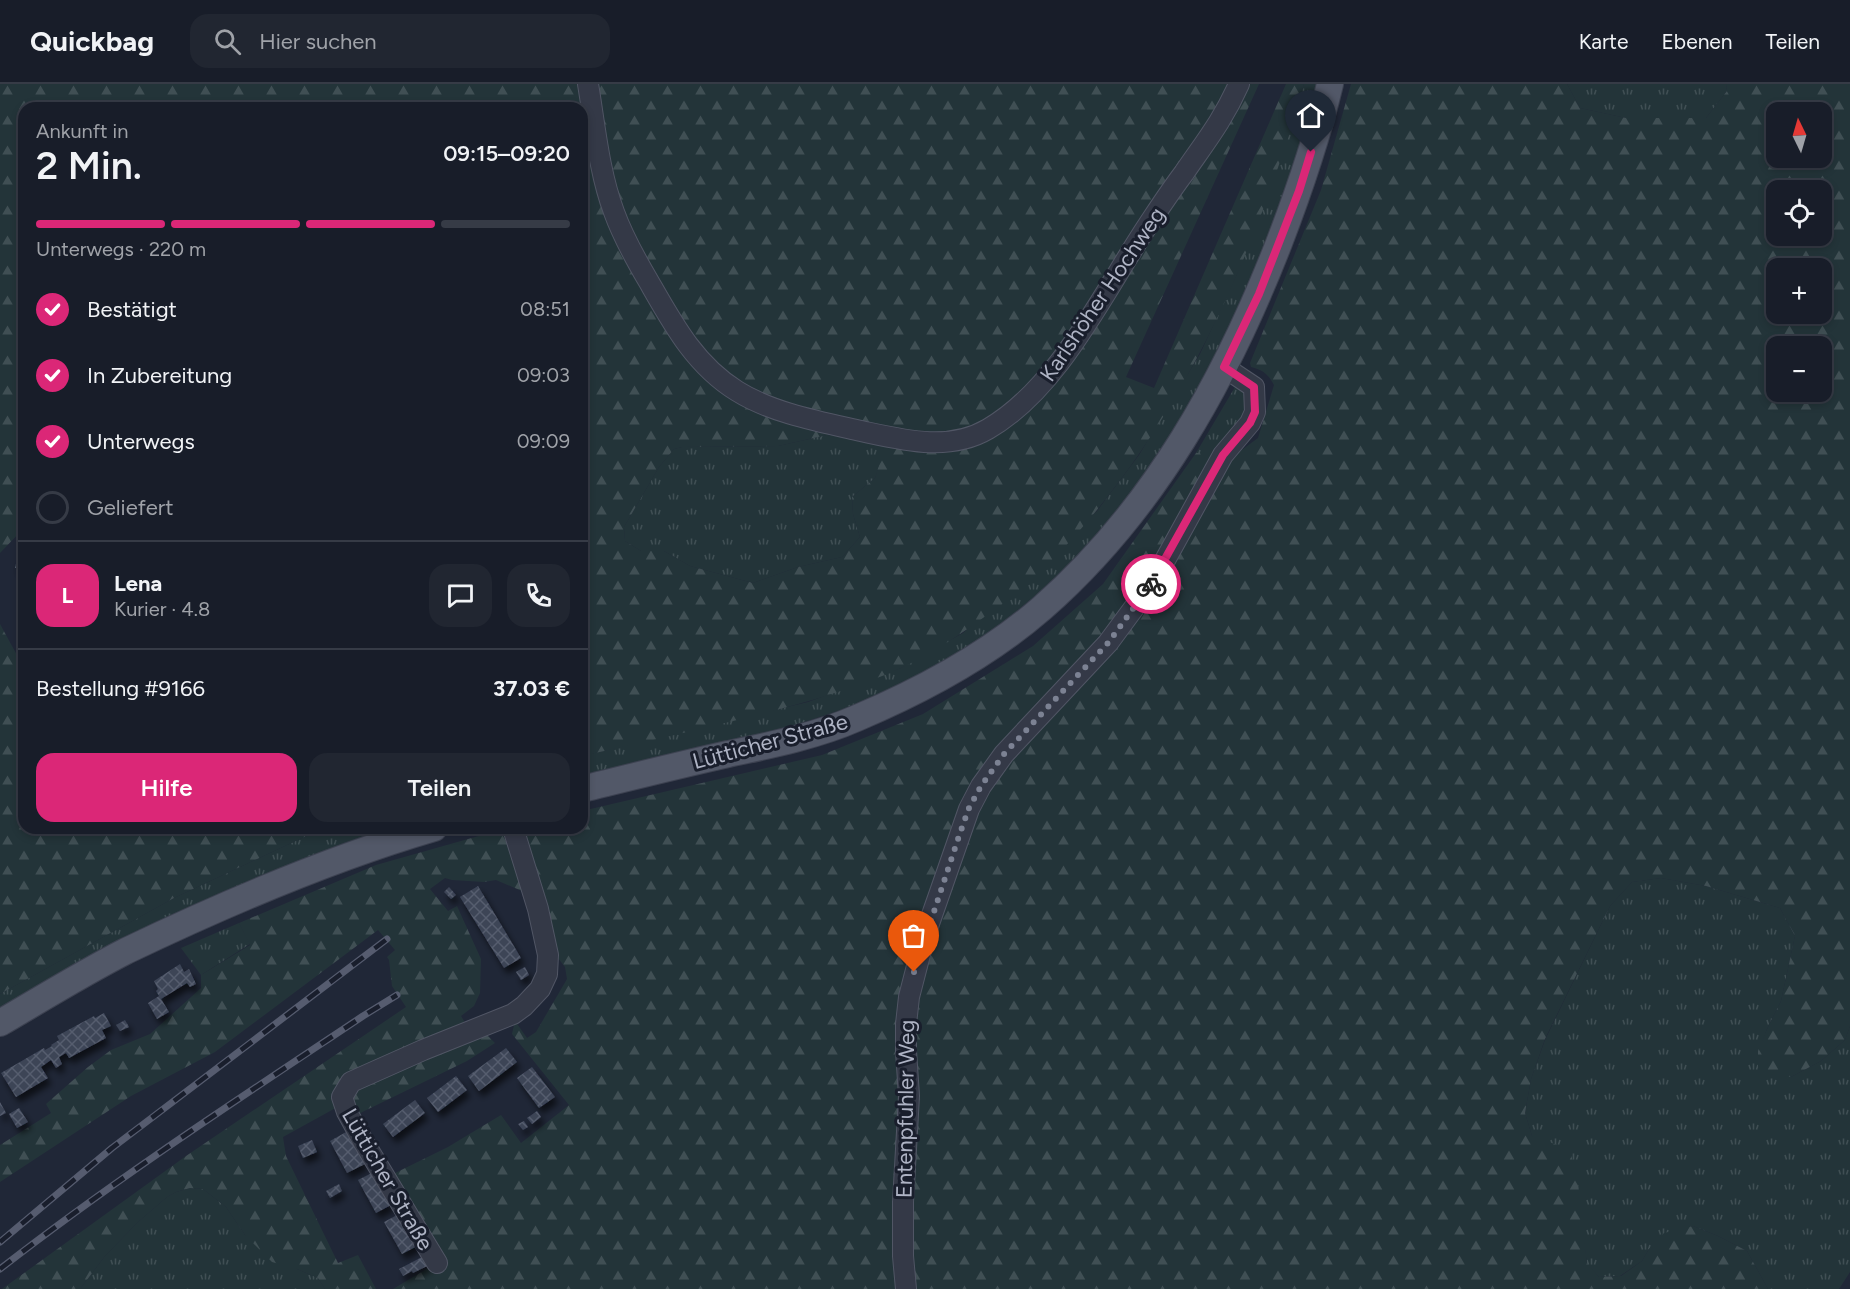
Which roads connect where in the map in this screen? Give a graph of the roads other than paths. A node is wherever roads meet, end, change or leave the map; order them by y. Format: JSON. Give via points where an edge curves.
{"nodes":[{"id":1,"x":588,"y":84,"type":"edge"},
{"id":2,"x":1239,"y":84,"type":"edge"},
{"id":3,"x":1330,"y":84,"type":"edge"},
{"id":4,"x":1224,"y":367,"type":"junction"},
{"id":5,"x":588,"y":788,"type":"edge"},
{"id":6,"x":413,"y":834,"type":"edge"},
{"id":7,"x":515,"y":834,"type":"edge"},
{"id":8,"x":0,"y":1023,"type":"edge"},
{"id":9,"x":437,"y":1263,"type":"dead end"},
{"id":10,"x":906,"y":1289,"type":"edge"}],
"edges":[{"from":1,"to":2,"type":"street","name":"Karlshöher Hochweg","via":[[614,212],[639,264],[695,356],[717,378],[762,404],[822,423],[932,443],[959,441],[987,430],[1032,394],[1056,367],[1213,134]]},
{"from":3,"to":4,"type":"main road","name":"Lütticher Straße","via":[[1299,191],[1259,294]]},
{"from":4,"to":5,"type":"main road","name":"Lütticher Straße","via":[[1179,447],[1131,514],[1042,608],[988,649],[918,690],[854,719],[784,742]]},
{"from":4,"to":10,"type":"street","name":"Entenpfuhler Weg","via":[[1254,387],[1255,412],[1250,423],[1223,455],[1153,582],[1108,643],[1004,754],[981,786],[949,862],[914,972],[906,1024]]},
{"from":6,"to":8,"type":"main road","via":[[289,878],[125,952]]},
{"from":7,"to":9,"type":"street","name":"Lütticher Straße","via":[[548,955],[547,974],[540,989],[513,1014],[351,1082],[342,1097],[363,1141]]}]}
